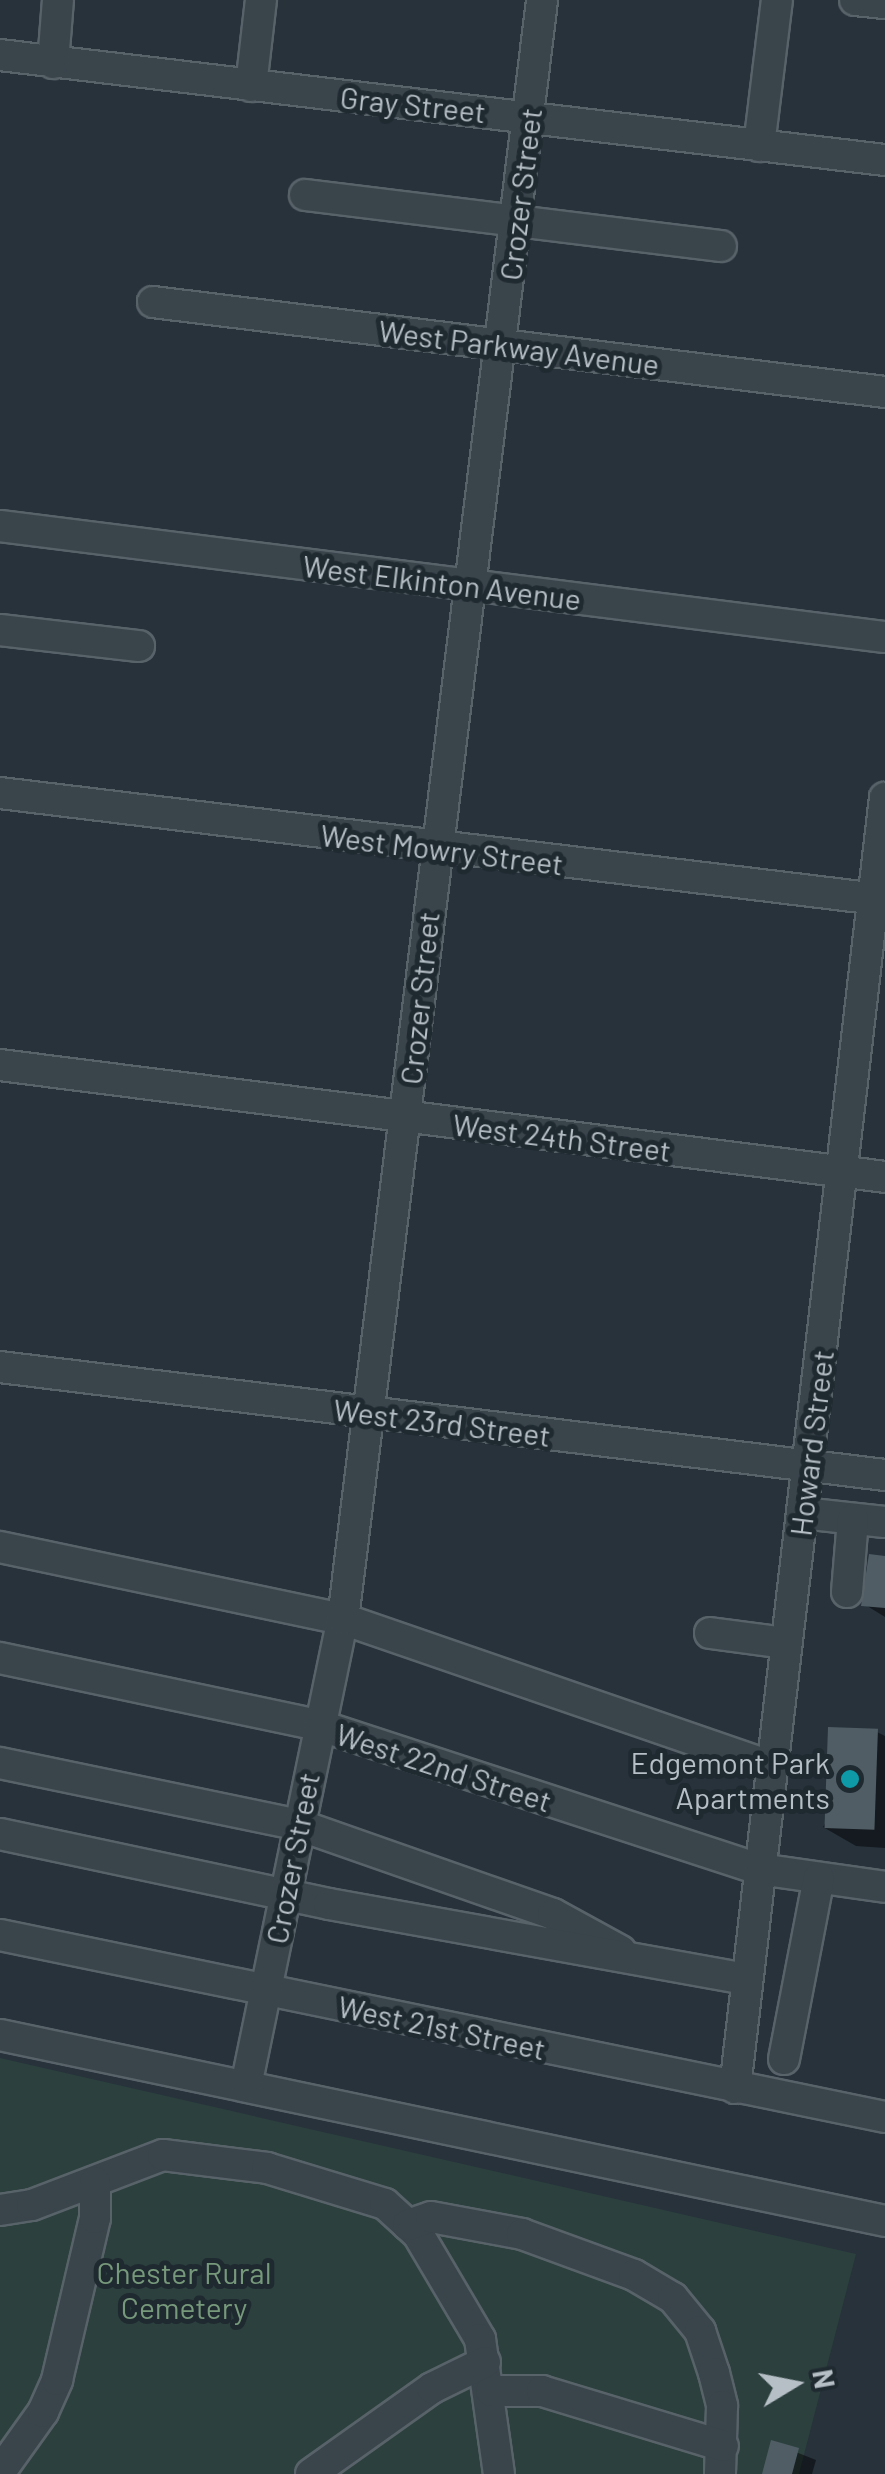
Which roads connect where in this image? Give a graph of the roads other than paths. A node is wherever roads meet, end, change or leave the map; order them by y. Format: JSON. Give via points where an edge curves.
{"nodes":[{"id":1,"x":58,"y":0,"type":"edge"},
{"id":2,"x":261,"y":0,"type":"edge"},
{"id":3,"x":542,"y":0,"type":"edge"},
{"id":4,"x":777,"y":0,"type":"edge"},
{"id":5,"x":0,"y":55,"type":"edge"},
{"id":6,"x":53,"y":63,"type":"junction"},
{"id":7,"x":251,"y":86,"type":"junction"},
{"id":8,"x":530,"y":118,"type":"junction"},
{"id":9,"x":759,"y":146,"type":"junction"},
{"id":10,"x":885,"y":160,"type":"edge"},
{"id":11,"x":306,"y":195,"type":"dead end"},
{"id":12,"x":516,"y":220,"type":"junction"},
{"id":13,"x":720,"y":246,"type":"dead end"},
{"id":14,"x":152,"y":302,"type":"dead end"},
{"id":15,"x":501,"y":346,"type":"junction"},
{"id":16,"x":885,"y":392,"type":"edge"},
{"id":17,"x":0,"y":526,"type":"edge"},
{"id":18,"x":470,"y":586,"type":"junction"},
{"id":19,"x":0,"y":630,"type":"edge"},
{"id":20,"x":885,"y":637,"type":"edge"},
{"id":21,"x":138,"y":646,"type":"dead end"},
{"id":22,"x":0,"y":793,"type":"edge"},
{"id":23,"x":885,"y":798,"type":"edge"},
{"id":24,"x":436,"y":849,"type":"junction"},
{"id":25,"x":879,"y":900,"type":"edge"},
{"id":26,"x":0,"y":1065,"type":"edge"},
{"id":27,"x":406,"y":1117,"type":"junction"},
{"id":28,"x":841,"y":1172,"type":"junction"},
{"id":29,"x":885,"y":1177,"type":"edge"},
{"id":30,"x":0,"y":1367,"type":"edge"},
{"id":31,"x":370,"y":1414,"type":"junction"},
{"id":32,"x":810,"y":1466,"type":"junction"},
{"id":33,"x":885,"y":1475,"type":"edge"},
{"id":34,"x":802,"y":1514,"type":"junction"},
{"id":35,"x":853,"y":1519,"type":"junction"},
{"id":36,"x":885,"y":1522,"type":"edge"},
{"id":37,"x":0,"y":1547,"type":"edge"},
{"id":38,"x":847,"y":1592,"type":"dead end"},
{"id":39,"x":343,"y":1619,"type":"junction"},
{"id":40,"x":710,"y":1633,"type":"dead end"},
{"id":41,"x":786,"y":1642,"type":"junction"},
{"id":42,"x":0,"y":1658,"type":"edge"},
{"id":43,"x":318,"y":1726,"type":"junction"},
{"id":44,"x":0,"y":1764,"type":"edge"},
{"id":45,"x":769,"y":1766,"type":"junction"},
{"id":46,"x":298,"y":1825,"type":"junction"},
{"id":47,"x":0,"y":1834,"type":"edge"},
{"id":48,"x":760,"y":1869,"type":"junction"},
{"id":49,"x":819,"y":1878,"type":"junction"},
{"id":50,"x":885,"y":1888,"type":"edge"},
{"id":51,"x":285,"y":1895,"type":"junction"},
{"id":52,"x":0,"y":1934,"type":"edge"},
{"id":53,"x":629,"y":1954,"type":"junction"},
{"id":54,"x":745,"y":1979,"type":"junction"},
{"id":55,"x":267,"y":1991,"type":"junction"},
{"id":56,"x":0,"y":2035,"type":"edge"},
{"id":57,"x":784,"y":2059,"type":"dead end"},
{"id":58,"x":246,"y":2086,"type":"junction"},
{"id":59,"x":735,"y":2088,"type":"junction"},
{"id":60,"x":885,"y":2117,"type":"edge"},
{"id":61,"x":96,"y":2182,"type":"junction"},
{"id":62,"x":0,"y":2210,"type":"edge"},
{"id":63,"x":885,"y":2222,"type":"edge"},
{"id":64,"x":408,"y":2225,"type":"junction"},
{"id":65,"x":488,"y":2377,"type":"junction"},
{"id":66,"x":721,"y":2460,"type":"edge"},
{"id":67,"x":0,"y":2472,"type":"edge"},
{"id":68,"x":311,"y":2474,"type":"edge"},
{"id":69,"x":499,"y":2474,"type":"edge"}],
"edges":[{"from":1,"to":6,"type":"street"},
{"from":2,"to":7,"type":"street"},
{"from":3,"to":8,"type":"street","name":"Crozer Street"},
{"from":4,"to":9,"type":"street"},
{"from":5,"to":6,"type":"street","name":"Gray Street"},
{"from":6,"to":7,"type":"street","name":"Gray Street"},
{"from":7,"to":8,"type":"street","name":"Gray Street"},
{"from":8,"to":9,"type":"street","name":"Gray Street"},
{"from":8,"to":12,"type":"street","name":"Crozer Street"},
{"from":9,"to":10,"type":"street","name":"Gray Street"},
{"from":11,"to":12,"type":"street"},
{"from":12,"to":13,"type":"street"},
{"from":12,"to":15,"type":"street","name":"Crozer Street"},
{"from":14,"to":15,"type":"street","name":"West Parkway Avenue"},
{"from":15,"to":16,"type":"street","name":"West Parkway Avenue"},
{"from":15,"to":18,"type":"street","name":"Crozer Street"},
{"from":17,"to":18,"type":"street","name":"West Elkinton Avenue"},
{"from":18,"to":20,"type":"street","name":"West Elkinton Avenue"},
{"from":18,"to":24,"type":"street","name":"Crozer Street"},
{"from":19,"to":21,"type":"street"},
{"from":22,"to":24,"type":"street","name":"West Mowry Street"},
{"from":23,"to":25,"type":"street","name":"Howard Street"},
{"from":24,"to":25,"type":"street","name":"West Mowry Street"},
{"from":24,"to":27,"type":"street","name":"Crozer Street"},
{"from":25,"to":28,"type":"street","name":"Howard Street"},
{"from":26,"to":27,"type":"street","name":"West 24th Street"},
{"from":27,"to":28,"type":"street","name":"West 24th Street"},
{"from":27,"to":31,"type":"street","name":"Crozer Street"},
{"from":28,"to":29,"type":"street","name":"West 24th Street"},
{"from":28,"to":32,"type":"street","name":"Howard Street"},
{"from":30,"to":31,"type":"street","name":"West 23rd Street"},
{"from":31,"to":32,"type":"street","name":"West 23rd Street"},
{"from":31,"to":39,"type":"street","name":"Crozer Street"},
{"from":32,"to":33,"type":"street","name":"West 23rd Street"},
{"from":32,"to":34,"type":"street","name":"Howard Street"},
{"from":34,"to":35,"type":"street"},
{"from":34,"to":41,"type":"street","name":"Howard Street"},
{"from":35,"to":36,"type":"street"},
{"from":35,"to":38,"type":"street"},
{"from":37,"to":39,"type":"street"},
{"from":39,"to":43,"type":"street","name":"Crozer Street"},
{"from":39,"to":45,"type":"street"},
{"from":40,"to":41,"type":"street"},
{"from":41,"to":45,"type":"street","name":"Howard Street"},
{"from":42,"to":43,"type":"street","name":"West 22nd Street"},
{"from":43,"to":46,"type":"street","name":"Crozer Street"},
{"from":43,"to":48,"type":"street","name":"West 22nd Street"},
{"from":44,"to":46,"type":"street"},
{"from":45,"to":48,"type":"street","name":"Howard Street"},
{"from":46,"to":51,"type":"street","name":"Crozer Street"},
{"from":46,"to":53,"type":"street","via":[[553,1914]]},
{"from":47,"to":51,"type":"street"},
{"from":48,"to":49,"type":"street","name":"West 22nd Street"},
{"from":48,"to":54,"type":"street","name":"Howard Street"},
{"from":49,"to":50,"type":"street","name":"West 22nd Street"},
{"from":49,"to":57,"type":"street"},
{"from":51,"to":53,"type":"street","via":[[567,1950]]},
{"from":51,"to":55,"type":"street","name":"Crozer Street"},
{"from":52,"to":55,"type":"street","name":"West 21st Street"},
{"from":53,"to":54,"type":"street"},
{"from":54,"to":59,"type":"street","name":"Howard Street"},
{"from":55,"to":58,"type":"street","name":"Crozer Street"},
{"from":55,"to":59,"type":"street","name":"West 21st Street"},
{"from":56,"to":58,"type":"street"},
{"from":58,"to":63,"type":"street"},
{"from":59,"to":60,"type":"street","name":"West 21st Street"},
{"from":61,"to":62,"type":"street"},
{"from":61,"to":64,"type":"street","via":[[163,2155],[198,2158],[346,2188],[385,2204]]},
{"from":61,"to":67,"type":"street","via":[[92,2233],[57,2380]]},
{"from":64,"to":65,"type":"street","via":[[454,2289]]},
{"from":64,"to":66,"type":"street","via":[[431,2217],[522,2234],[634,2275],[673,2298],[700,2330],[722,2406]]},
{"from":65,"to":66,"type":"street"},
{"from":65,"to":68,"type":"street","via":[[432,2388]]},
{"from":65,"to":69,"type":"street"}]}
